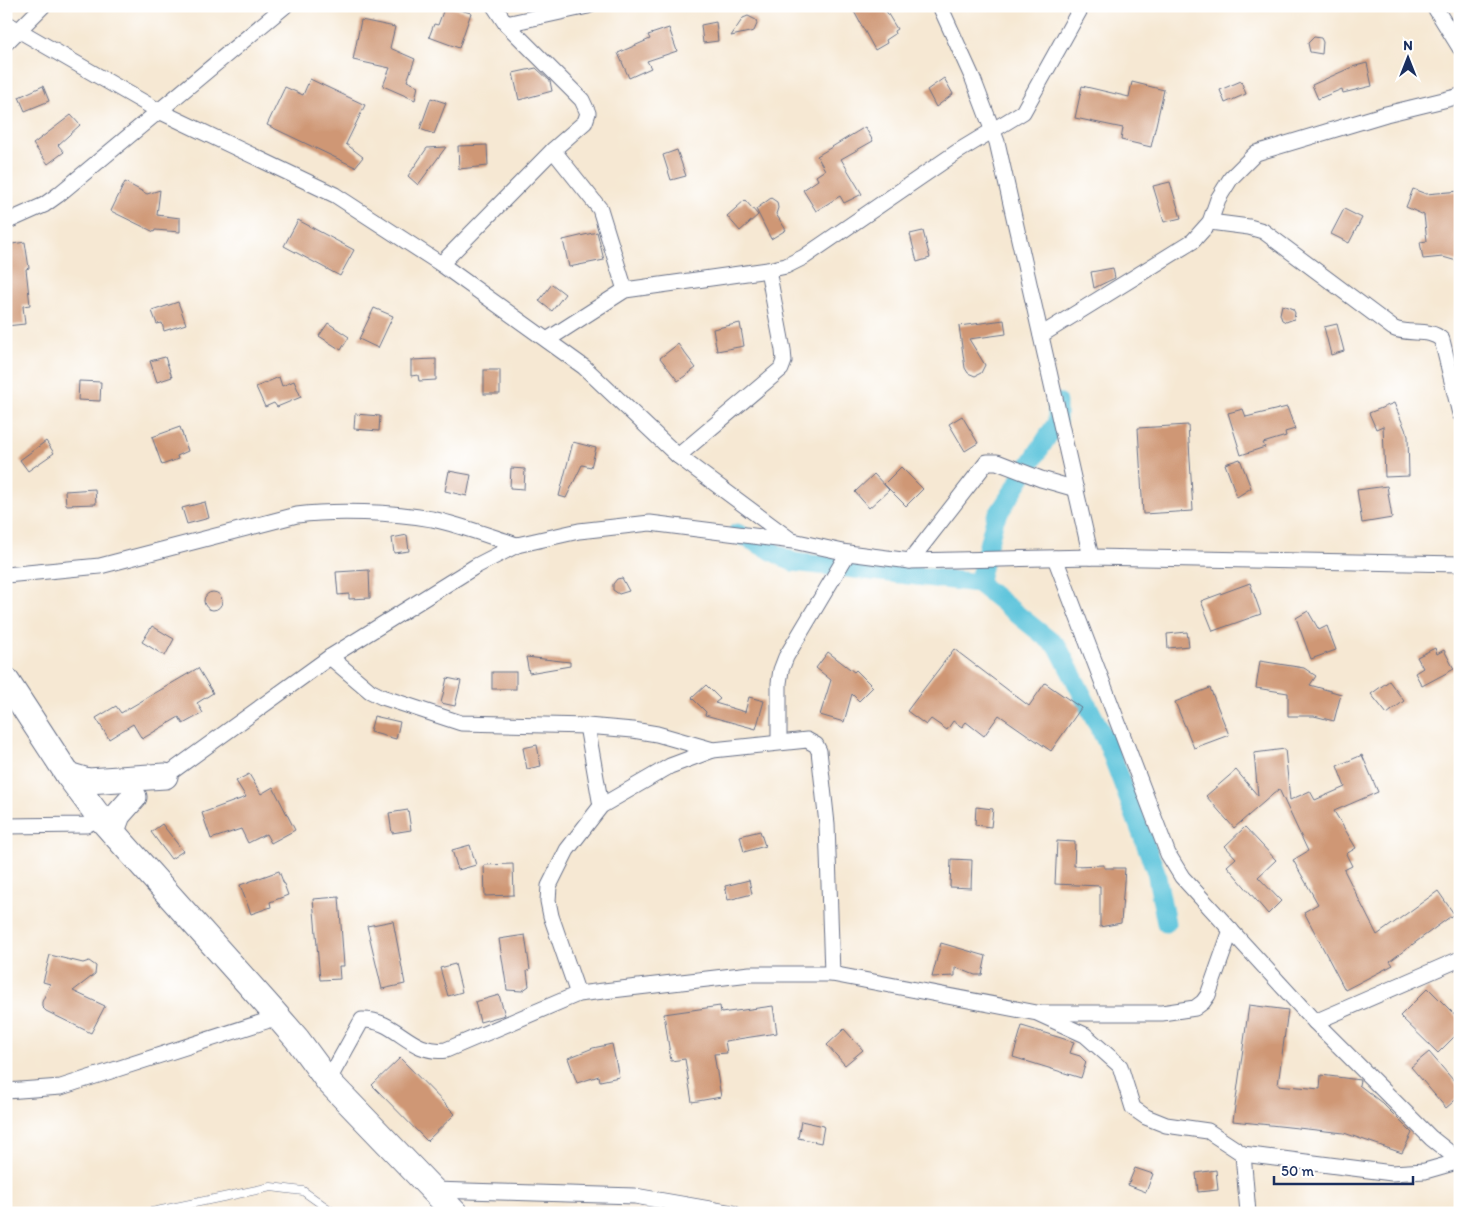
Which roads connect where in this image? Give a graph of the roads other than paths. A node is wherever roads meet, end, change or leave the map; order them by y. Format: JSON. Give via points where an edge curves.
{"nodes":[{"id":1,"x":43,"y":6,"type":"edge"},
{"id":2,"x":285,"y":6,"type":"edge"},
{"id":3,"x":494,"y":6,"type":"edge"},
{"id":4,"x":588,"y":6,"type":"edge"},
{"id":5,"x":940,"y":6,"type":"edge"},
{"id":6,"x":1082,"y":6,"type":"edge"},
{"id":7,"x":1434,"y":6,"type":"edge"},
{"id":8,"x":506,"y":24,"type":"junction"},
{"id":9,"x":13,"y":26,"type":"edge"},
{"id":10,"x":6,"y":43,"type":"edge"},
{"id":11,"x":1460,"y":48,"type":"edge"},
{"id":12,"x":1460,"y":96,"type":"edge"},
{"id":13,"x":159,"y":111,"type":"junction"},
{"id":14,"x":992,"y":129,"type":"junction"},
{"id":15,"x":553,"y":150,"type":"junction"},
{"id":16,"x":6,"y":222,"type":"edge"},
{"id":17,"x":1210,"y":222,"type":"junction"},
{"id":18,"x":441,"y":264,"type":"junction"},
{"id":19,"x":768,"y":270,"type":"junction"},
{"id":20,"x":626,"y":290,"type":"junction"},
{"id":21,"x":1040,"y":334,"type":"junction"},
{"id":22,"x":547,"y":340,"type":"junction"},
{"id":23,"x":1460,"y":414,"type":"edge"},
{"id":24,"x":678,"y":456,"type":"junction"},
{"id":25,"x":1076,"y":490,"type":"junction"},
{"id":26,"x":793,"y":541,"type":"junction"},
{"id":27,"x":517,"y":545,"type":"junction"},
{"id":28,"x":848,"y":553,"type":"junction"},
{"id":29,"x":1091,"y":557,"type":"junction"},
{"id":30,"x":1055,"y":558,"type":"junction"},
{"id":31,"x":910,"y":560,"type":"junction"},
{"id":32,"x":1460,"y":564,"type":"edge"},
{"id":33,"x":6,"y":575,"type":"edge"},
{"id":34,"x":330,"y":657,"type":"junction"},
{"id":35,"x":6,"y":680,"type":"edge"},
{"id":36,"x":6,"y":710,"type":"edge"},
{"id":37,"x":587,"y":726,"type":"junction"},
{"id":38,"x":779,"y":742,"type":"junction"},
{"id":39,"x":713,"y":750,"type":"junction"},
{"id":40,"x":68,"y":775,"type":"junction"},
{"id":41,"x":165,"y":776,"type":"junction"},
{"id":42,"x":134,"y":797,"type":"joint"},
{"id":43,"x":601,"y":806,"type":"junction"},
{"id":44,"x":99,"y":825,"type":"junction"},
{"id":45,"x":6,"y":826,"type":"edge"},
{"id":46,"x":1231,"y":930,"type":"junction"},
{"id":47,"x":1460,"y":959,"type":"edge"},
{"id":48,"x":832,"y":974,"type":"junction"},
{"id":49,"x":578,"y":994,"type":"junction"},
{"id":50,"x":1037,"y":1013,"type":"junction"},
{"id":51,"x":266,"y":1021,"type":"junction"},
{"id":52,"x":1315,"y":1022,"type":"junction"},
{"id":53,"x":321,"y":1072,"type":"junction"},
{"id":54,"x":6,"y":1090,"type":"edge"},
{"id":55,"x":1243,"y":1154,"type":"junction"},
{"id":56,"x":1460,"y":1161,"type":"edge"},
{"id":57,"x":434,"y":1190,"type":"junction"},
{"id":58,"x":147,"y":1213,"type":"edge"},
{"id":59,"x":334,"y":1213,"type":"edge"},
{"id":60,"x":456,"y":1213,"type":"edge"},
{"id":61,"x":733,"y":1213,"type":"edge"},
{"id":62,"x":1248,"y":1213,"type":"edge"}],
"edges":[{"from":1,"to":9,"type":"street"},
{"from":2,"to":13,"type":"street"},
{"from":3,"to":8,"type":"street"},
{"from":4,"to":8,"type":"street"},
{"from":5,"to":14,"type":"street"},
{"from":6,"to":14,"type":"street","via":[[1023,112]]},
{"from":7,"to":11,"type":"street"},
{"from":8,"to":15,"type":"street","via":[[587,108],[585,122]]},
{"from":9,"to":10,"type":"street"},
{"from":9,"to":13,"type":"street"},
{"from":12,"to":17,"type":"street","via":[[1386,114],[1256,153],[1231,178]]},
{"from":13,"to":16,"type":"street","via":[[44,205]]},
{"from":13,"to":18,"type":"street","via":[[336,194]]},
{"from":14,"to":19,"type":"street","via":[[804,257]]},
{"from":14,"to":21,"type":"street"},
{"from":15,"to":18,"type":"street"},
{"from":15,"to":20,"type":"street","via":[[600,209]]},
{"from":17,"to":21,"type":"street","via":[[1193,241]]},
{"from":17,"to":23,"type":"street","via":[[1263,231],[1392,328],[1438,336],[1442,340]]},
{"from":18,"to":22,"type":"street"},
{"from":19,"to":20,"type":"street"},
{"from":19,"to":24,"type":"street","via":[[783,350],[781,369]]},
{"from":20,"to":22,"type":"street"},
{"from":21,"to":25,"type":"street"},
{"from":22,"to":24,"type":"street","via":[[584,367]]},
{"from":24,"to":26,"type":"street"},
{"from":25,"to":29,"type":"street"},
{"from":25,"to":31,"type":"street","via":[[997,462],[987,462]]},
{"from":26,"to":27,"type":"street","via":[[650,523],[579,530]]},
{"from":26,"to":28,"type":"street"},
{"from":27,"to":33,"type":"street","via":[[425,518],[316,512],[100,566]]},
{"from":27,"to":34,"type":"street","via":[[476,566]]},
{"from":28,"to":31,"type":"street"},
{"from":28,"to":38,"type":"street","via":[[780,670]]},
{"from":29,"to":30,"type":"street"},
{"from":29,"to":32,"type":"street"},
{"from":30,"to":31,"type":"street"},
{"from":30,"to":46,"type":"street","via":[[1168,854],[1182,877]]},
{"from":34,"to":37,"type":"street","via":[[382,698],[461,723]]},
{"from":34,"to":41,"type":"street"},
{"from":35,"to":40,"type":"main road"},
{"from":36,"to":44,"type":"main road","via":[[37,758]]},
{"from":37,"to":39,"type":"street","via":[[657,734]]},
{"from":37,"to":43,"type":"street"},
{"from":38,"to":39,"type":"street"},
{"from":38,"to":48,"type":"street","via":[[807,740],[819,751],[827,824]]},
{"from":39,"to":43,"type":"street","via":[[670,766]]},
{"from":40,"to":41,"type":"main road","via":[[88,781]]},
{"from":40,"to":44,"type":"main road"},
{"from":41,"to":42,"type":"street"},
{"from":42,"to":44,"type":"main road","via":[[118,815]]},
{"from":43,"to":49,"type":"street","via":[[567,850],[549,886],[551,916]]},
{"from":44,"to":45,"type":"street"},
{"from":44,"to":51,"type":"main road"},
{"from":44,"to":53,"type":"main road","via":[[276,1014]]},
{"from":46,"to":50,"type":"street","via":[[1208,995],[1194,1008],[1162,1013]]},
{"from":46,"to":52,"type":"street"},
{"from":47,"to":52,"type":"street"},
{"from":48,"to":49,"type":"street","via":[[750,974]]},
{"from":48,"to":50,"type":"street"},
{"from":49,"to":53,"type":"street","via":[[446,1050],[432,1052],[386,1025],[362,1020]]},
{"from":50,"to":55,"type":"street","via":[[1085,1035],[1120,1066],[1133,1108],[1146,1117],[1166,1125],[1208,1131]]},
{"from":51,"to":53,"type":"main road"},
{"from":51,"to":54,"type":"street","via":[[61,1087]]},
{"from":52,"to":56,"type":"street","via":[[1419,1126]]},
{"from":53,"to":57,"type":"main road"},
{"from":55,"to":56,"type":"street","via":[[1392,1173],[1425,1171]]},
{"from":55,"to":62,"type":"street"},
{"from":57,"to":60,"type":"main road"},
{"from":57,"to":61,"type":"street","via":[[635,1196]]},
{"from":58,"to":59,"type":"lane","via":[[272,1187],[304,1191]]}]}
